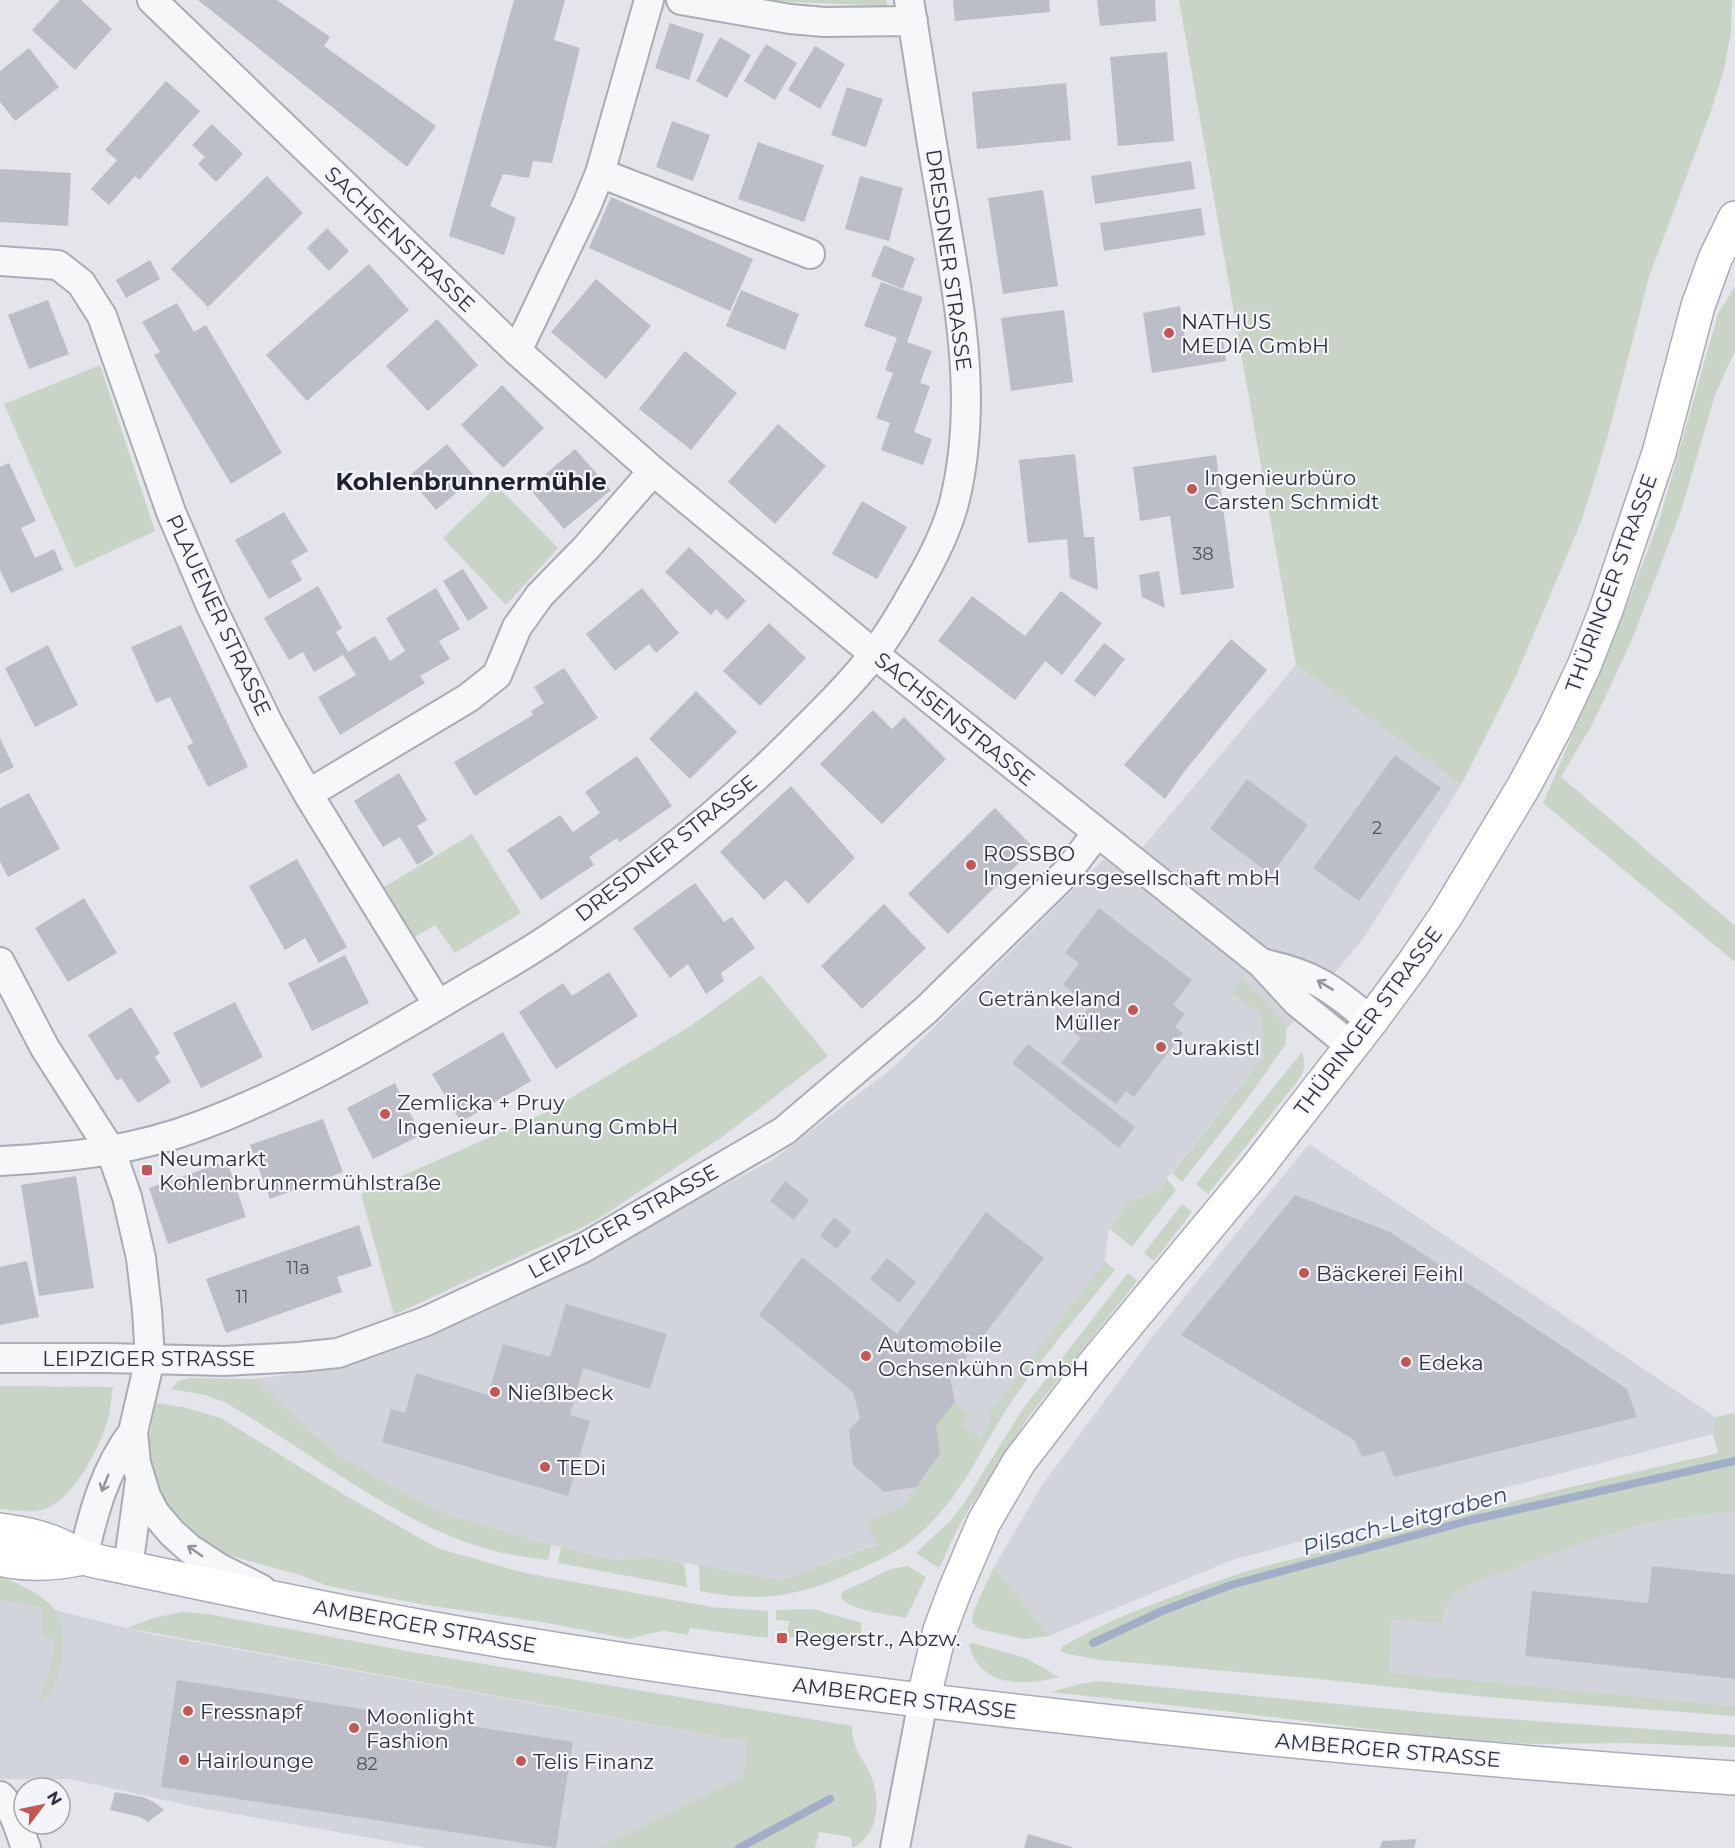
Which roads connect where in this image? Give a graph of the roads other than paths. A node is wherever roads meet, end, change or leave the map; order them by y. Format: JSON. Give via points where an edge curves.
{"nodes":[{"id":1,"x":152,"y":0,"type":"edge"},
{"id":2,"x":649,"y":0,"type":"edge"},
{"id":3,"x":681,"y":0,"type":"edge"},
{"id":4,"x":911,"y":11,"type":"edge"},
{"id":5,"x":600,"y":173,"type":"junction"},
{"id":6,"x":1735,"y":218,"type":"edge"},
{"id":7,"x":810,"y":254,"type":"dead end"},
{"id":8,"x":1735,"y":256,"type":"edge"},
{"id":9,"x":0,"y":261,"type":"edge"},
{"id":10,"x":1708,"y":280,"type":"junction"},
{"id":11,"x":517,"y":351,"type":"junction"},
{"id":12,"x":654,"y":471,"type":"junction"},
{"id":13,"x":874,"y":654,"type":"junction"},
{"id":14,"x":308,"y":794,"type":"junction"},
{"id":15,"x":1096,"y":832,"type":"junction"},
{"id":16,"x":0,"y":962,"type":"edge"},
{"id":17,"x":438,"y":1005,"type":"junction"},
{"id":18,"x":1361,"y":1033,"type":"junction"},
{"id":19,"x":111,"y":1151,"type":"junction"},
{"id":20,"x":0,"y":1161,"type":"edge"},
{"id":21,"x":0,"y":1358,"type":"edge"},
{"id":22,"x":150,"y":1359,"type":"junction"},
{"id":23,"x":133,"y":1432,"type":"junction"},
{"id":24,"x":140,"y":1481,"type":"junction"},
{"id":25,"x":0,"y":1530,"type":"edge"},
{"id":26,"x":83,"y":1558,"type":"junction"},
{"id":27,"x":0,"y":1559,"type":"edge"},
{"id":28,"x":128,"y":1567,"type":"junction"},
{"id":29,"x":283,"y":1600,"type":"junction"},
{"id":30,"x":923,"y":1701,"type":"junction"},
{"id":31,"x":1735,"y":1778,"type":"edge"},
{"id":32,"x":0,"y":1796,"type":"edge"},
{"id":33,"x":26,"y":1848,"type":"edge"},
{"id":34,"x":895,"y":1848,"type":"edge"}],
"edges":[{"from":1,"to":11,"type":"street","name":"SACHSENSTRASSE"},
{"from":2,"to":5,"type":"street"},
{"from":3,"to":4,"type":"street","via":[[824,22]]},
{"from":4,"to":13,"type":"street","name":"DRESDNER STRASSE","via":[[962,323],[967,423],[953,507],[935,554]]},
{"from":5,"to":7,"type":"street"},
{"from":5,"to":11,"type":"street"},
{"from":6,"to":10,"type":"main road","name":"THÜRINGER STRASSE"},
{"from":8,"to":10,"type":"main road","name":"THÜRINGER STRASSE"},
{"from":9,"to":14,"type":"street","name":"PLAUENER STRASSE","via":[[58,265],[81,283],[102,315],[190,558],[268,723]]},
{"from":10,"to":18,"type":"main road","name":"THÜRINGER STRASSE","via":[[1655,465],[1584,666],[1518,796],[1447,914]]},
{"from":11,"to":12,"type":"street","name":"SACHSENSTRASSE"},
{"from":12,"to":13,"type":"street","name":"SACHSENSTRASSE"},
{"from":12,"to":14,"type":"street","via":[[540,596],[517,627],[497,675],[468,698]]},
{"from":13,"to":15,"type":"street","name":"SACHSENSTRASSE"},
{"from":13,"to":17,"type":"street","name":"DRESDNER STRASSE","via":[[778,757],[713,816],[548,939]]},
{"from":14,"to":17,"type":"street","name":"PLAUENER STRASSE"},
{"from":15,"to":18,"type":"street","name":"SACHSENSTRASSE","via":[[1261,963],[1297,1002]]},
{"from":15,"to":22,"type":"street","name":"LEIPZIGER STRASSE","via":[[1068,871],[926,1010],[784,1131],[585,1247],[424,1322],[338,1353],[224,1360]]},
{"from":16,"to":19,"type":"street","via":[[45,1047]]},
{"from":17,"to":19,"type":"street","name":"DRESDNER STRASSE","via":[[384,1039],[265,1099],[200,1126]]},
{"from":18,"to":30,"type":"main road","name":"THÜRINGER STRASSE","via":[[1019,1462],[984,1522],[955,1590],[940,1629]]},
{"from":19,"to":20,"type":"street","name":"DRESDNER STRASSE"},
{"from":19,"to":22,"type":"street","via":[[141,1258]]},
{"from":21,"to":22,"type":"street","name":"LEIPZIGER STRASSE"},
{"from":22,"to":23,"type":"street"},
{"from":23,"to":24,"type":"street"},
{"from":23,"to":26,"type":"street","one_way":true,"via":[[112,1465],[95,1507]]},
{"from":24,"to":28,"type":"street"},
{"from":29,"to":24,"type":"street","one_way":true,"via":[[190,1549],[155,1513]]},
{"from":25,"to":26,"type":"main road","name":"AMBERGER STRASSE","via":[[45,1539]]},
{"from":26,"to":27,"type":"main road","name":"AMBERGER STRASSE","via":[[46,1564]]},
{"from":26,"to":28,"type":"main road","name":"AMBERGER STRASSE"},
{"from":28,"to":29,"type":"main road","name":"AMBERGER STRASSE"},
{"from":29,"to":30,"type":"main road","name":"AMBERGER STRASSE","via":[[667,1667]]},
{"from":30,"to":31,"type":"main road","name":"AMBERGER STRASSE","via":[[1406,1753]]},
{"from":30,"to":34,"type":"street"},
{"from":32,"to":33,"type":"street","via":[[14,1815]]}]}
